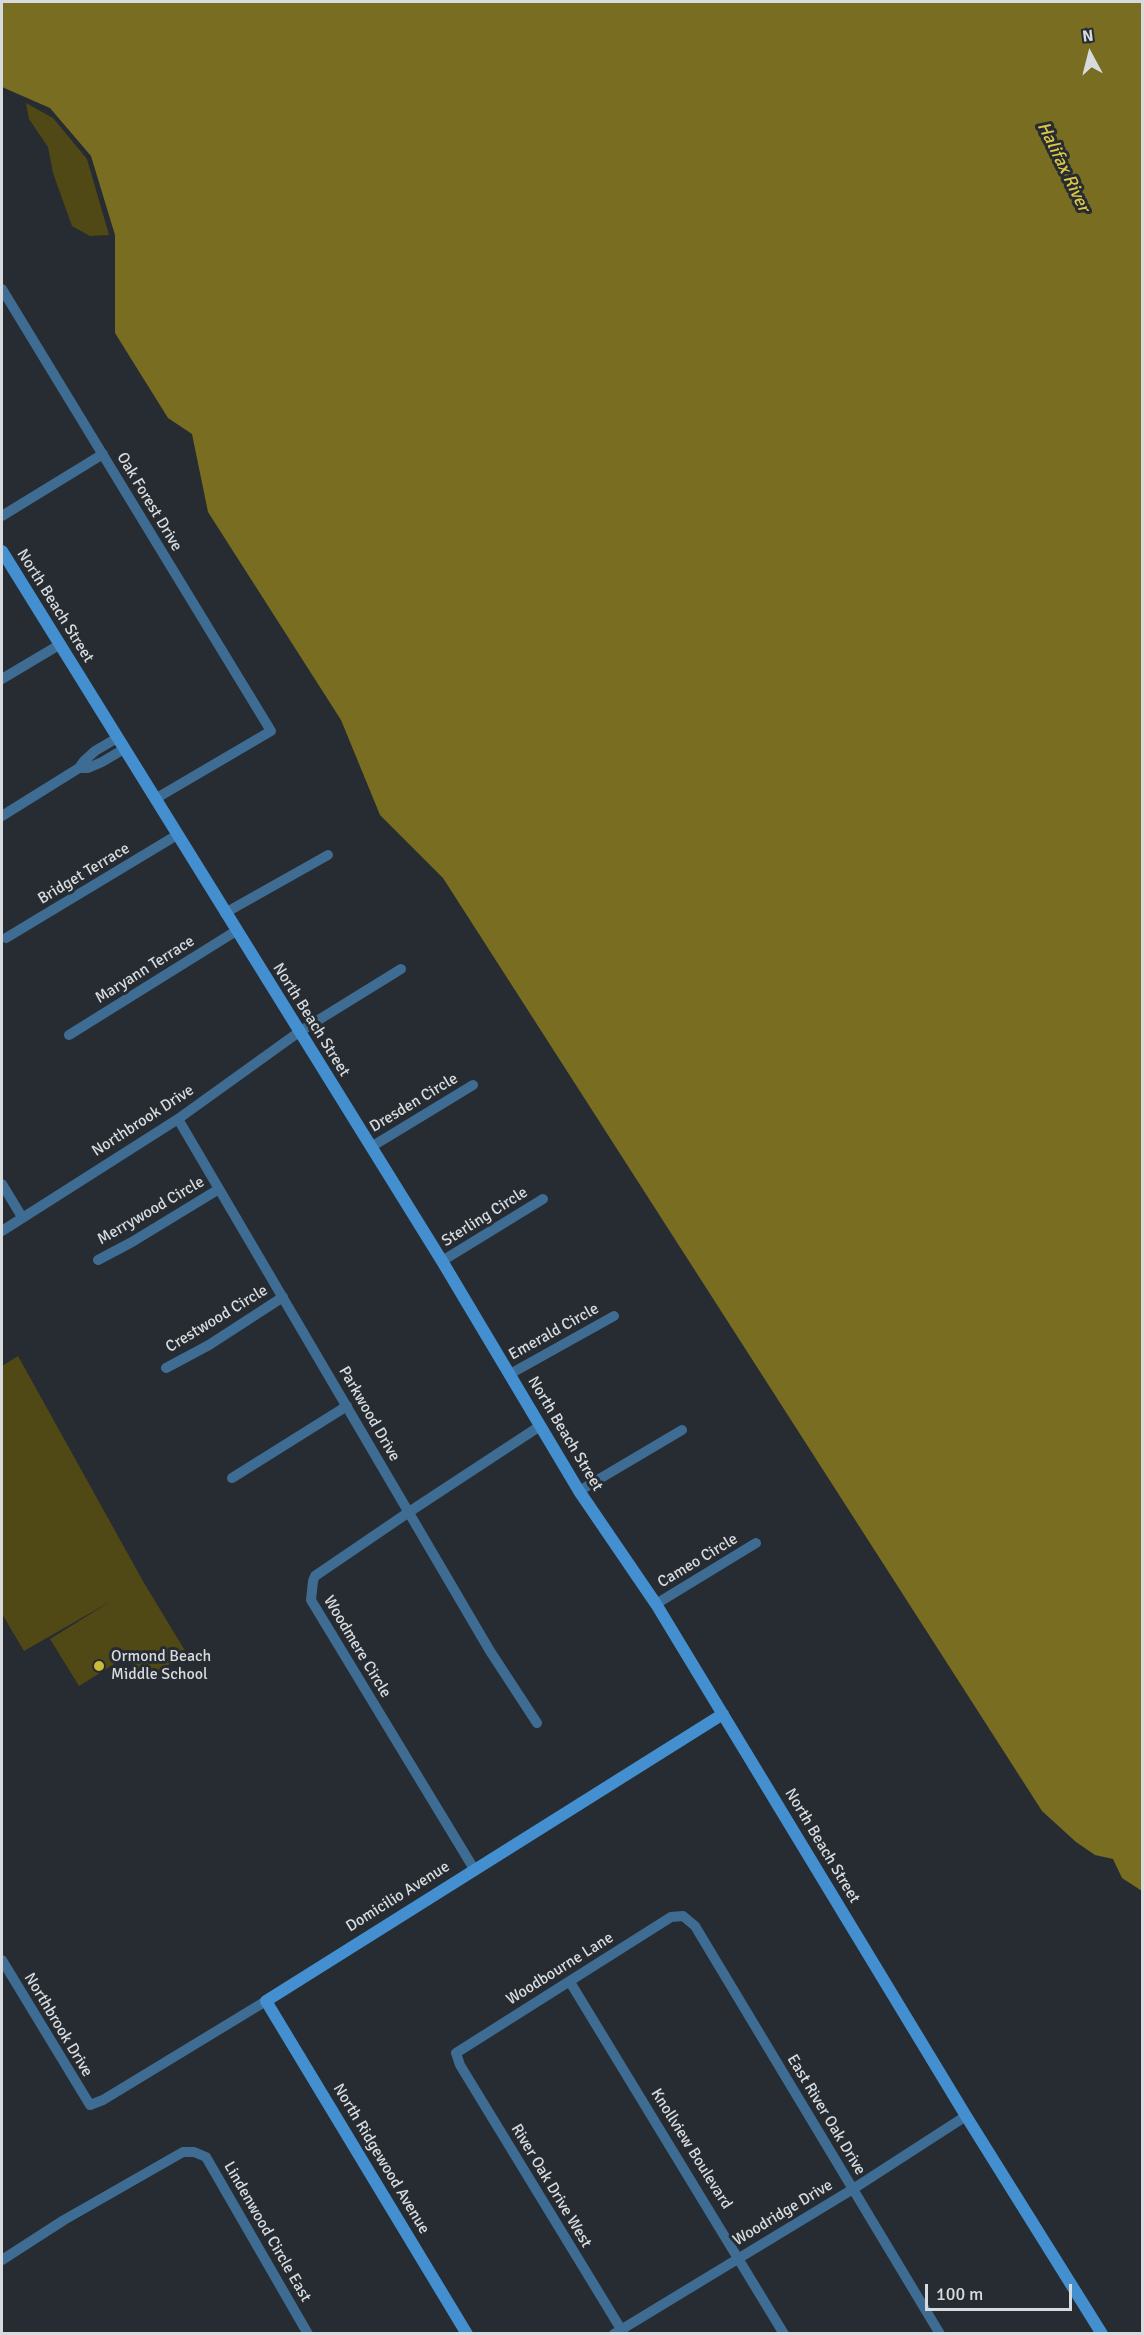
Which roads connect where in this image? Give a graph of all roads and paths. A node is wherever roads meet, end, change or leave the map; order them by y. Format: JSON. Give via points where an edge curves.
{"nodes":[{"id":1,"x":2,"y":289,"type":"edge"},
{"id":2,"x":103,"y":454,"type":"junction"},
{"id":3,"x":2,"y":516,"type":"edge"},
{"id":4,"x":2,"y":550,"type":"edge"},
{"id":5,"x":59,"y":645,"type":"junction"},
{"id":6,"x":2,"y":679,"type":"edge"},
{"id":7,"x":117,"y":738,"type":"junction"},
{"id":8,"x":124,"y":749,"type":"junction"},
{"id":9,"x":79,"y":768,"type":"junction"},
{"id":10,"x":155,"y":799,"type":"junction"},
{"id":11,"x":2,"y":816,"type":"edge"},
{"id":12,"x":177,"y":835,"type":"junction"},
{"id":13,"x":328,"y":855,"type":"dead end"},
{"id":14,"x":225,"y":913,"type":"junction"},
{"id":15,"x":236,"y":931,"type":"junction"},
{"id":16,"x":6,"y":938,"type":"dead end"},
{"id":17,"x":401,"y":969,"type":"dead end"},
{"id":18,"x":298,"y":1032,"type":"junction"},
{"id":19,"x":69,"y":1035,"type":"dead end"},
{"id":20,"x":473,"y":1085,"type":"dead end"},
{"id":21,"x":178,"y":1119,"type":"junction"},
{"id":22,"x":371,"y":1147,"type":"junction"},
{"id":23,"x":2,"y":1184,"type":"edge"},
{"id":24,"x":219,"y":1189,"type":"junction"},
{"id":25,"x":543,"y":1199,"type":"dead end"},
{"id":26,"x":22,"y":1217,"type":"junction"},
{"id":27,"x":2,"y":1231,"type":"edge"},
{"id":28,"x":98,"y":1260,"type":"dead end"},
{"id":29,"x":442,"y":1261,"type":"junction"},
{"id":30,"x":283,"y":1297,"type":"junction"},
{"id":31,"x":614,"y":1316,"type":"dead end"},
{"id":32,"x":166,"y":1368,"type":"dead end"},
{"id":33,"x":510,"y":1374,"type":"junction"},
{"id":34,"x":347,"y":1406,"type":"junction"},
{"id":35,"x":540,"y":1426,"type":"junction"},
{"id":36,"x":682,"y":1430,"type":"dead end"},
{"id":37,"x":232,"y":1478,"type":"dead end"},
{"id":38,"x":579,"y":1491,"type":"junction"},
{"id":39,"x":409,"y":1512,"type":"junction"},
{"id":40,"x":756,"y":1543,"type":"dead end"},
{"id":41,"x":656,"y":1604,"type":"junction"},
{"id":42,"x":723,"y":1714,"type":"junction"},
{"id":43,"x":537,"y":1723,"type":"dead end"},
{"id":44,"x":474,"y":1869,"type":"junction"},
{"id":45,"x":683,"y":1916,"type":"joint"},
{"id":46,"x":2,"y":1960,"type":"edge"},
{"id":47,"x":570,"y":1982,"type":"junction"},
{"id":48,"x":266,"y":2001,"type":"junction"},
{"id":49,"x":456,"y":2053,"type":"joint"},
{"id":50,"x":90,"y":2105,"type":"joint"},
{"id":51,"x":966,"y":2116,"type":"junction"},
{"id":52,"x":853,"y":2189,"type":"junction"},
{"id":53,"x":739,"y":2257,"type":"junction"},
{"id":54,"x":2,"y":2260,"type":"edge"},
{"id":55,"x":619,"y":2332,"type":"edge"},
{"id":56,"x":308,"y":2334,"type":"edge"},
{"id":57,"x":467,"y":2334,"type":"edge"},
{"id":58,"x":784,"y":2334,"type":"edge"},
{"id":59,"x":940,"y":2334,"type":"edge"},
{"id":60,"x":1102,"y":2334,"type":"edge"}],
"edges":[{"from":1,"to":2,"type":"street","name":"Oak Forest Drive"},
{"from":2,"to":3,"type":"street"},
{"from":2,"to":10,"type":"street","name":"Oak Forest Drive","via":[[271,731]]},
{"from":4,"to":5,"type":"street","name":"North Beach Street"},
{"from":5,"to":6,"type":"street"},
{"from":5,"to":7,"type":"street","name":"North Beach Street"},
{"from":7,"to":8,"type":"street","name":"North Beach Street"},
{"from":7,"to":9,"type":"street","via":[[95,751]]},
{"from":8,"to":9,"type":"street","via":[[88,768]]},
{"from":8,"to":10,"type":"street","name":"North Beach Street"},
{"from":9,"to":11,"type":"street"},
{"from":10,"to":12,"type":"street","name":"North Beach Street"},
{"from":12,"to":14,"type":"street","name":"North Beach Street"},
{"from":12,"to":16,"type":"street","name":"Bridget Terrace"},
{"from":13,"to":14,"type":"street"},
{"from":14,"to":15,"type":"street","name":"North Beach Street"},
{"from":15,"to":18,"type":"street","name":"North Beach Street"},
{"from":15,"to":19,"type":"street","name":"Maryann Terrace"},
{"from":17,"to":18,"type":"street","name":"Northbrook Drive"},
{"from":18,"to":21,"type":"street","name":"Northbrook Drive"},
{"from":18,"to":22,"type":"street","name":"North Beach Street"},
{"from":20,"to":22,"type":"street","name":"Dresden Circle"},
{"from":21,"to":24,"type":"street","name":"Parkwood Drive"},
{"from":21,"to":26,"type":"street","name":"Northbrook Drive"},
{"from":22,"to":29,"type":"street","name":"North Beach Street"},
{"from":23,"to":26,"type":"street"},
{"from":24,"to":28,"type":"street","name":"Merrywood Circle"},
{"from":24,"to":30,"type":"street","name":"Parkwood Drive"},
{"from":25,"to":29,"type":"street","name":"Sterling Circle"},
{"from":26,"to":27,"type":"street","name":"Northbrook Drive"},
{"from":29,"to":33,"type":"street","name":"North Beach Street"},
{"from":30,"to":32,"type":"street","name":"Crestwood Circle"},
{"from":30,"to":34,"type":"street","name":"Parkwood Drive"},
{"from":31,"to":33,"type":"street","name":"Emerald Circle"},
{"from":33,"to":35,"type":"street","name":"North Beach Street"},
{"from":34,"to":37,"type":"street"},
{"from":34,"to":39,"type":"street","name":"Parkwood Drive"},
{"from":35,"to":38,"type":"street","name":"North Beach Street"},
{"from":35,"to":39,"type":"street","name":"Woodmere Circle"},
{"from":36,"to":38,"type":"street"},
{"from":38,"to":41,"type":"street","name":"North Beach Street"},
{"from":39,"to":43,"type":"street","name":"Parkwood Drive"},
{"from":39,"to":44,"type":"street","name":"Woodmere Circle","via":[[315,1576],[311,1600]]},
{"from":40,"to":41,"type":"street","name":"Cameo Circle"},
{"from":41,"to":42,"type":"street","name":"North Beach Street"},
{"from":42,"to":44,"type":"street","name":"Domicilio Avenue"},
{"from":42,"to":51,"type":"street","name":"North Beach Street"},
{"from":44,"to":48,"type":"street","name":"Domicilio Avenue"},
{"from":45,"to":47,"type":"street","name":"Woodbourne Lane","via":[[671,1917]]},
{"from":45,"to":52,"type":"street","name":"East River Oak Drive","via":[[695,1926]]},
{"from":46,"to":50,"type":"street","name":"Northbrook Drive"},
{"from":47,"to":49,"type":"street","name":"Woodbourne Lane"},
{"from":47,"to":53,"type":"street","name":"Knollview Boulevard"},
{"from":48,"to":50,"type":"street","name":"Domicilio Avenue"},
{"from":48,"to":57,"type":"street","name":"North Ridgewood Avenue"},
{"from":49,"to":55,"type":"street","name":"River Oak Drive West"},
{"from":51,"to":52,"type":"street","name":"Woodridge Drive"},
{"from":51,"to":60,"type":"street","name":"North Beach Street"},
{"from":52,"to":53,"type":"street","name":"Woodridge Drive"},
{"from":52,"to":59,"type":"street","name":"East River Oak Drive"},
{"from":53,"to":55,"type":"street","name":"Woodridge Drive"},
{"from":53,"to":58,"type":"street","name":"Knollview Boulevard"},
{"from":54,"to":56,"type":"street","name":"Lindenwood Circle East","via":[[183,2152],[194,2152],[206,2157]]}]}
